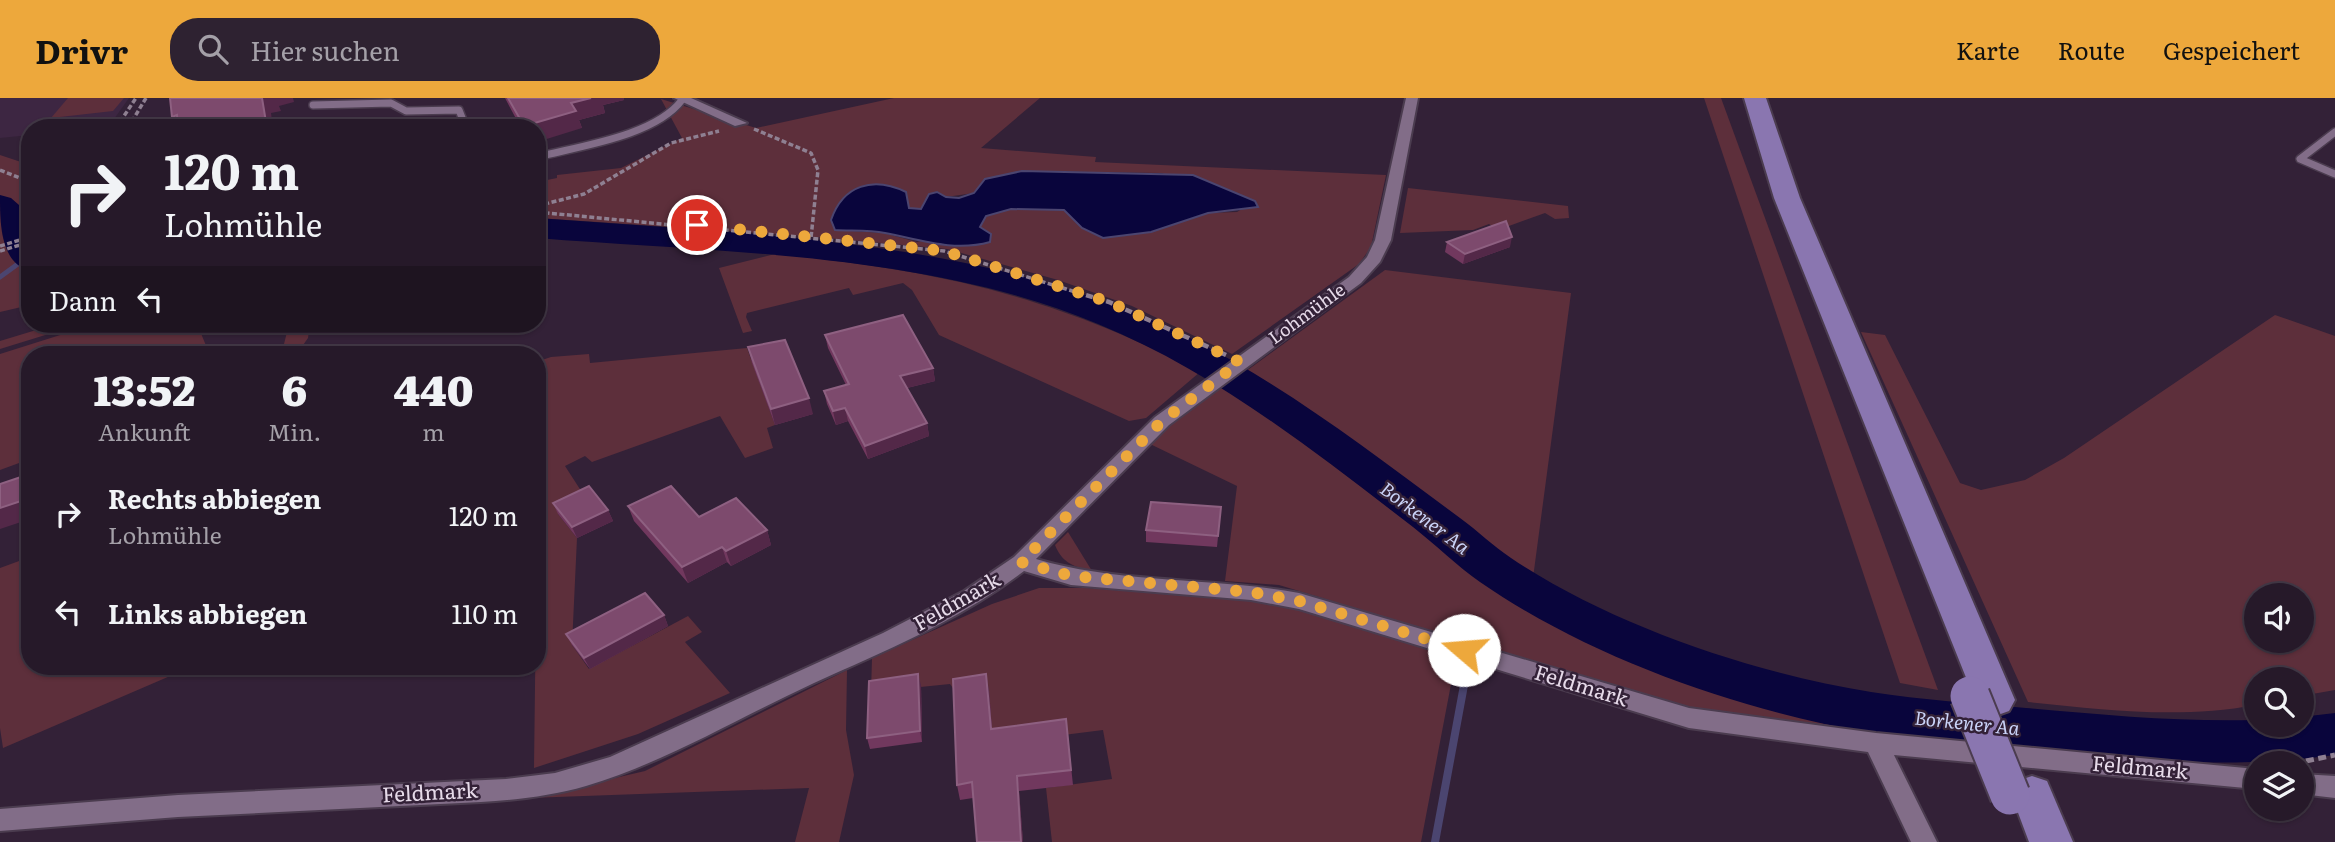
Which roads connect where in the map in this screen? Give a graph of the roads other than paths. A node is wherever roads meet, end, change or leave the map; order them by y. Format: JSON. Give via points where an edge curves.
{"nodes":[{"id":1,"x":1412,"y":98,"type":"edge"},
{"id":2,"x":1740,"y":98,"type":"edge"},
{"id":3,"x":1755,"y":98,"type":"edge"},
{"id":4,"x":681,"y":99,"type":"edge"},
{"id":5,"x":313,"y":105,"type":"dead end"},
{"id":6,"x":462,"y":119,"type":"edge"},
{"id":7,"x":738,"y":125,"type":"road end"},
{"id":8,"x":2335,"y":132,"type":"edge"},
{"id":9,"x":546,"y":155,"type":"edge"},
{"id":10,"x":2335,"y":174,"type":"edge"},
{"id":11,"x":1021,"y":562,"type":"junction"},
{"id":12,"x":1982,"y":698,"type":"junction"},
{"id":13,"x":1876,"y":743,"type":"junction"},
{"id":14,"x":2244,"y":778,"type":"edge"},
{"id":15,"x":2314,"y":786,"type":"edge"},
{"id":16,"x":2335,"y":788,"type":"edge"},
{"id":17,"x":2021,"y":794,"type":"junction"},
{"id":18,"x":0,"y":820,"type":"edge"},
{"id":19,"x":1924,"y":842,"type":"edge"},
{"id":20,"x":2026,"y":842,"type":"edge"},
{"id":21,"x":2051,"y":842,"type":"edge"}],
"edges":[{"from":1,"to":11,"type":"street","name":"Lohmühle","via":[[1390,211],[1374,259],[1355,280],[1162,421]]},
{"from":2,"to":12,"type":"highway","via":[[1771,201]]},
{"from":3,"to":12,"type":"highway","via":[[1787,198]]},
{"from":4,"to":7,"type":"street"},
{"from":4,"to":9,"type":"lane","via":[[671,115],[635,131]]},
{"from":5,"to":6,"type":"lane","via":[[391,103],[406,111],[459,110]]},
{"from":8,"to":10,"type":"lane","via":[[2300,159]]},
{"from":11,"to":13,"type":"street","name":"Feldmark","via":[[1071,576],[1251,592],[1299,601],[1689,718]]},
{"from":11,"to":18,"type":"street","name":"Feldmark","via":[[951,610],[661,744],[556,783]]},
{"from":12,"to":17,"type":"highway"},
{"from":13,"to":14,"type":"street","name":"Feldmark"},
{"from":13,"to":19,"type":"street"},
{"from":15,"to":16,"type":"street"},
{"from":17,"to":20,"type":"highway"},
{"from":17,"to":21,"type":"highway"}]}
